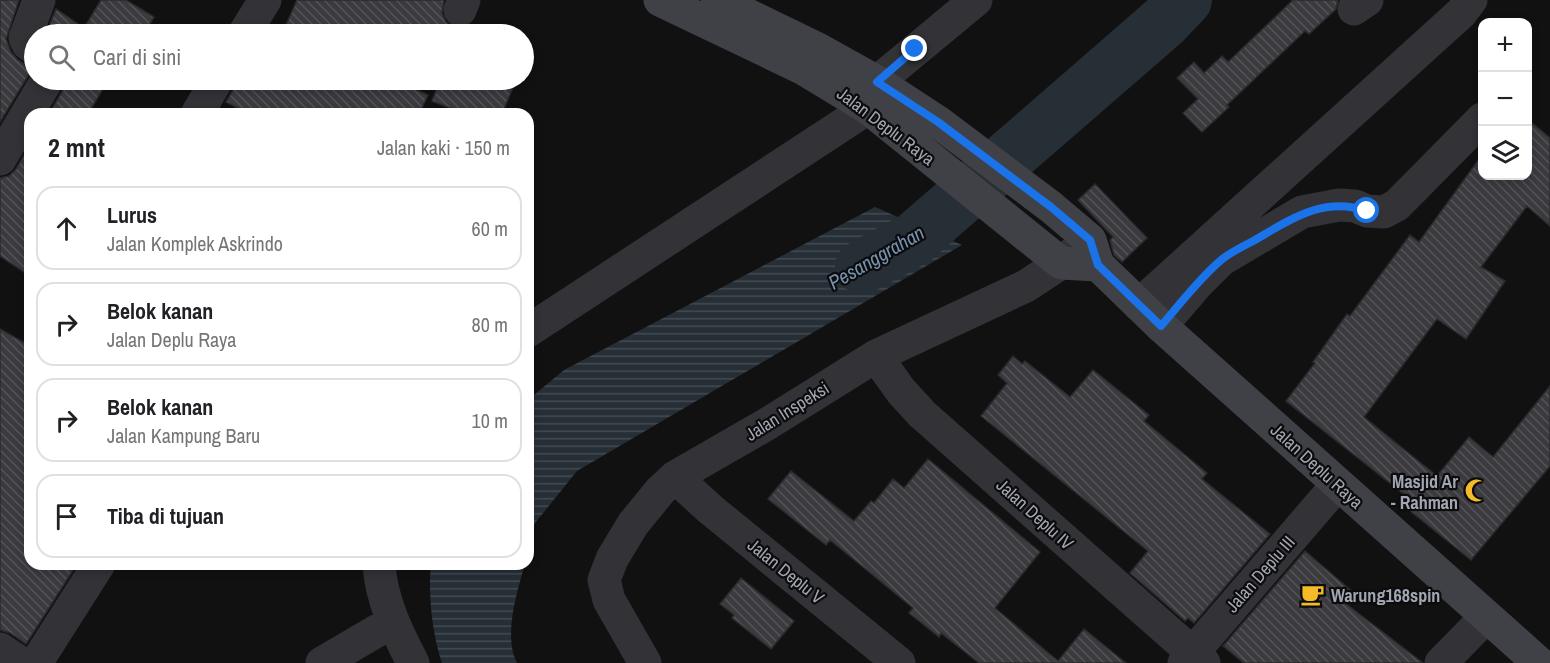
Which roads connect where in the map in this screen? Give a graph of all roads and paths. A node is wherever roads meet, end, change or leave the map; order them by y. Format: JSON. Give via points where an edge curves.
{"nodes":[{"id":1,"x":39,"y":0,"type":"edge"},
{"id":2,"x":265,"y":0,"type":"edge"},
{"id":3,"x":660,"y":0,"type":"edge"},
{"id":4,"x":717,"y":0,"type":"edge"},
{"id":5,"x":976,"y":0,"type":"edge"},
{"id":6,"x":1471,"y":0,"type":"edge"},
{"id":7,"x":30,"y":24,"type":"edge"},
{"id":8,"x":250,"y":24,"type":"edge"},
{"id":9,"x":41,"y":90,"type":"edge"},
{"id":10,"x":211,"y":90,"type":"edge"},
{"id":11,"x":872,"y":95,"type":"junction"},
{"id":12,"x":30,"y":108,"type":"edge"},
{"id":13,"x":201,"y":108,"type":"edge"},
{"id":14,"x":24,"y":119,"type":"edge"},
{"id":15,"x":1478,"y":123,"type":"edge"},
{"id":16,"x":0,"y":159,"type":"edge"},
{"id":17,"x":1094,"y":252,"type":"junction"},
{"id":18,"x":1061,"y":263,"type":"junction"},
{"id":19,"x":1150,"y":315,"type":"junction"},
{"id":20,"x":534,"y":327,"type":"edge"},
{"id":21,"x":876,"y":356,"type":"junction"},
{"id":22,"x":675,"y":477,"type":"junction"},
{"id":23,"x":1337,"y":485,"type":"junction"},
{"id":24,"x":95,"y":570,"type":"edge"},
{"id":25,"x":380,"y":570,"type":"edge"},
{"id":26,"x":1486,"y":617,"type":"junction"},
{"id":27,"x":392,"y":622,"type":"junction"},
{"id":28,"x":0,"y":649,"type":"edge"},
{"id":29,"x":1193,"y":660,"type":"edge"},
{"id":30,"x":21,"y":663,"type":"edge"},
{"id":31,"x":36,"y":663,"type":"edge"},
{"id":32,"x":322,"y":663,"type":"edge"},
{"id":33,"x":413,"y":663,"type":"edge"},
{"id":34,"x":645,"y":663,"type":"edge"},
{"id":35,"x":899,"y":663,"type":"edge"},
{"id":36,"x":1441,"y":663,"type":"edge"},
{"id":37,"x":1539,"y":663,"type":"edge"}],
"edges":[{"from":1,"to":7,"type":"street"},
{"from":2,"to":8,"type":"street"},
{"from":3,"to":11,"type":"main road","name":"Jalan Deplu Raya","via":[[802,68]]},
{"from":4,"to":11,"type":"main road","name":"Jalan Deplu Raya","via":[[816,48]]},
{"from":5,"to":11,"type":"street"},
{"from":6,"to":19,"type":"street"},
{"from":9,"to":12,"type":"street"},
{"from":10,"to":13,"type":"street"},
{"from":11,"to":17,"type":"main road","name":"Jalan Deplu Raya","via":[[938,122],[1051,207]]},
{"from":11,"to":18,"type":"main road","name":"Jalan Deplu Raya","via":[[920,150]]},
{"from":11,"to":20,"type":"street"},
{"from":14,"to":16,"type":"street"},
{"from":15,"to":19,"type":"street","via":[[1397,205],[1384,212],[1339,205],[1302,212],[1221,260],[1198,282]]},
{"from":17,"to":18,"type":"main road"},
{"from":17,"to":19,"type":"main road","name":"Jalan Deplu Raya"},
{"from":18,"to":21,"type":"street","name":"Jalan Inspeksi","via":[[1026,286]]},
{"from":19,"to":23,"type":"main road","name":"Jalan Deplu Raya"},
{"from":21,"to":22,"type":"street","name":"Jalan Inspeksi"},
{"from":21,"to":29,"type":"street","name":"Jalan Deplu IV","via":[[922,414]]},
{"from":22,"to":34,"type":"street","name":"Jalan Inspeksi","via":[[633,524],[604,580],[609,600]]},
{"from":22,"to":35,"type":"street","name":"Jalan Deplu V"},
{"from":23,"to":26,"type":"main road","name":"Jalan Deplu Raya"},
{"from":23,"to":29,"type":"street","name":"Jalan Deplu III"},
{"from":24,"to":31,"type":"street"},
{"from":25,"to":27,"type":"street"},
{"from":26,"to":36,"type":"street"},
{"from":26,"to":37,"type":"main road","name":"Jalan Deplu Raya"},
{"from":27,"to":32,"type":"street"},
{"from":27,"to":33,"type":"street"},
{"from":28,"to":30,"type":"street"}]}
